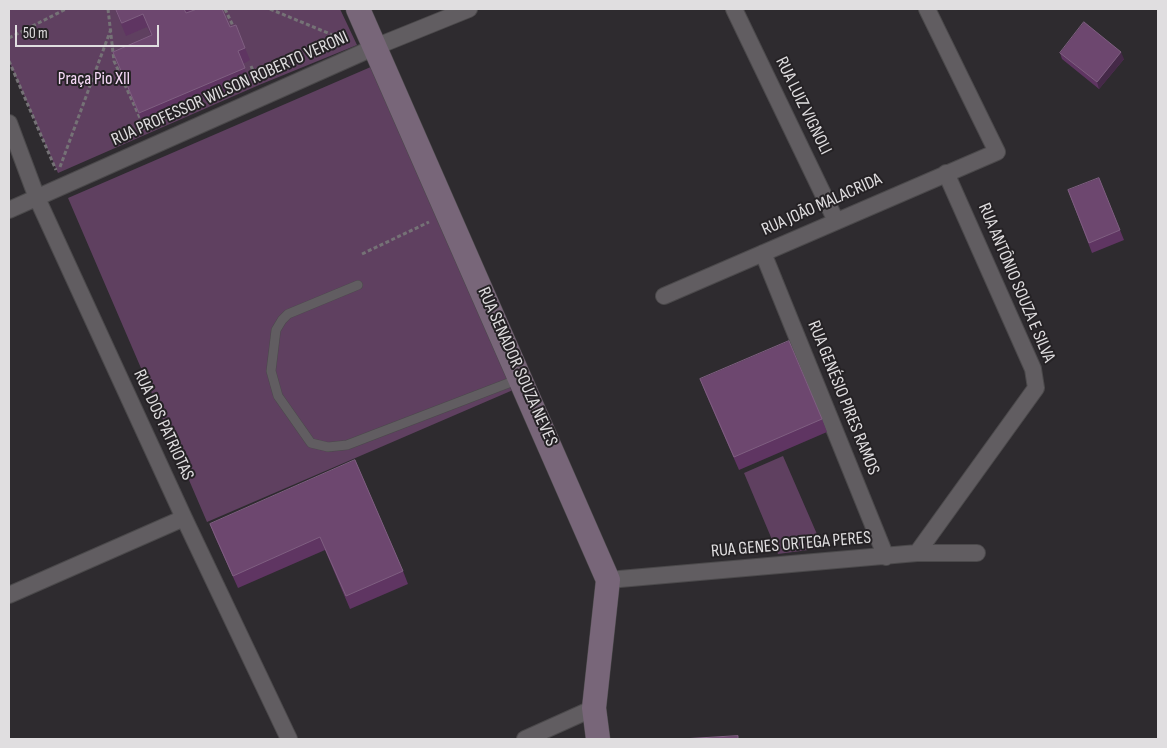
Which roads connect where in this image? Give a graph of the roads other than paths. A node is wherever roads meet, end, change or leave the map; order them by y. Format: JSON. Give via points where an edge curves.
{"nodes":[{"id":1,"x":358,"y":9,"type":"edge"},
{"id":2,"x":469,"y":9,"type":"edge"},
{"id":3,"x":734,"y":9,"type":"edge"},
{"id":4,"x":927,"y":9,"type":"edge"},
{"id":5,"x":375,"y":47,"type":"junction"},
{"id":6,"x":9,"y":124,"type":"edge"},
{"id":7,"x":946,"y":173,"type":"junction"},
{"id":8,"x":37,"y":198,"type":"junction"},
{"id":9,"x":9,"y":210,"type":"edge"},
{"id":10,"x":836,"y":221,"type":"junction"},
{"id":11,"x":763,"y":253,"type":"junction"},
{"id":12,"x":358,"y":285,"type":"dead end"},
{"id":13,"x":664,"y":296,"type":"dead end"},
{"id":14,"x":521,"y":378,"type":"junction"},
{"id":15,"x":184,"y":518,"type":"junction"},
{"id":16,"x":917,"y":553,"type":"junction"},
{"id":17,"x":977,"y":553,"type":"dead end"},
{"id":18,"x":886,"y":557,"type":"junction"},
{"id":19,"x":608,"y":580,"type":"junction"},
{"id":20,"x":9,"y":595,"type":"edge"},
{"id":21,"x":594,"y":708,"type":"junction"},
{"id":22,"x":289,"y":739,"type":"edge"},
{"id":23,"x":525,"y":739,"type":"edge"},
{"id":24,"x":598,"y":739,"type":"edge"}],
"edges":[{"from":1,"to":5,"type":"street","name":"RUA SENADOR SOUZA NEVES"},
{"from":2,"to":5,"type":"street","name":"RUA PROFESSOR WILSON ROBERTO VERONI"},
{"from":3,"to":10,"type":"street","name":"RUA LUIZ VIGNOLI"},
{"from":4,"to":7,"type":"street","name":"RUA JOÃO MALACRIDA","via":[[996,152]]},
{"from":5,"to":8,"type":"street","name":"RUA PROFESSOR WILSON ROBERTO VERONI"},
{"from":5,"to":14,"type":"street","name":"RUA SENADOR SOUZA NEVES"},
{"from":6,"to":8,"type":"street","name":"RUA DOS PATRIOTAS"},
{"from":7,"to":10,"type":"street","name":"RUA JOÃO MALACRIDA"},
{"from":7,"to":16,"type":"street","name":"RUA ANTÔNIO SOUZA E SILVA","via":[[1033,369],[1036,388]]},
{"from":8,"to":9,"type":"street","name":"RUA PROFESSOR WILSON ROBERTO VERONI"},
{"from":8,"to":15,"type":"street","name":"RUA DOS PATRIOTAS"},
{"from":10,"to":11,"type":"street","name":"RUA JOÃO MALACRIDA"},
{"from":11,"to":13,"type":"street","name":"RUA JOÃO MALACRIDA"},
{"from":11,"to":18,"type":"street","name":"RUA GENÉSIO PIRES RAMOS"},
{"from":12,"to":14,"type":"lane","via":[[288,314],[276,330],[271,371],[278,396],[311,443],[328,447],[346,446]]},
{"from":14,"to":19,"type":"street","name":"RUA SENADOR SOUZA NEVES"},
{"from":15,"to":20,"type":"street"},
{"from":15,"to":22,"type":"street","name":"RUA DOS PATRIOTAS"},
{"from":16,"to":17,"type":"street","name":"RUA GENES ORTEGA PERES"},
{"from":16,"to":18,"type":"street","name":"RUA GENES ORTEGA PERES"},
{"from":18,"to":19,"type":"street","name":"RUA GENES ORTEGA PERES"},
{"from":19,"to":21,"type":"street","name":"RUA SENADOR SOUZA NEVES"},
{"from":21,"to":23,"type":"street"},
{"from":21,"to":24,"type":"street","name":"RUA SENADOR SOUZA NEVES"}]}
